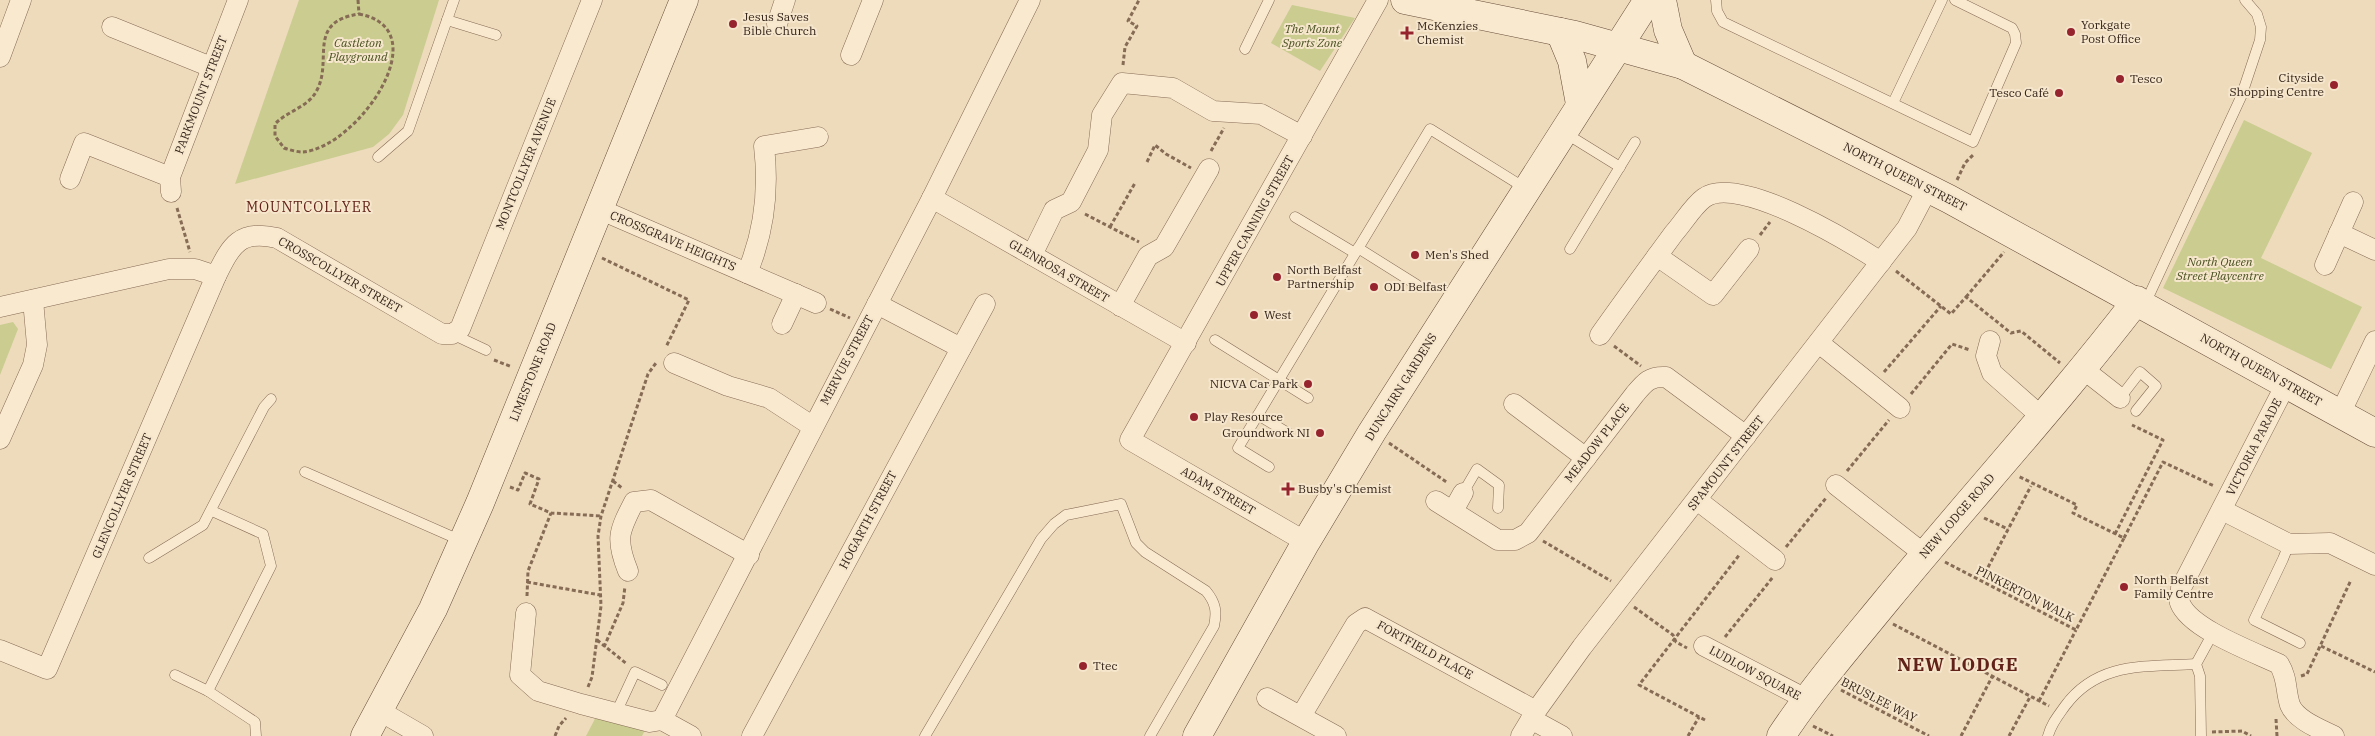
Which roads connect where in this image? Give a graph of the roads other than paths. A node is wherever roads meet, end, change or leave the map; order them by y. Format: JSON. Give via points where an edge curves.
{"nodes":[{"id":1,"x":22,"y":0,"type":"edge"},
{"id":2,"x":238,"y":0,"type":"edge"},
{"id":3,"x":454,"y":0,"type":"edge"},
{"id":4,"x":592,"y":0,"type":"edge"},
{"id":5,"x":684,"y":0,"type":"edge"},
{"id":6,"x":785,"y":0,"type":"edge"},
{"id":7,"x":873,"y":0,"type":"edge"},
{"id":8,"x":1030,"y":0,"type":"edge"},
{"id":9,"x":1270,"y":0,"type":"edge"},
{"id":10,"x":1378,"y":0,"type":"edge"},
{"id":11,"x":1405,"y":0,"type":"edge"},
{"id":12,"x":1648,"y":0,"type":"edge"},
{"id":13,"x":1662,"y":0,"type":"edge"},
{"id":14,"x":1716,"y":0,"type":"edge"},
{"id":15,"x":1942,"y":0,"type":"edge"},
{"id":16,"x":1955,"y":0,"type":"edge"},
{"id":17,"x":2245,"y":0,"type":"edge"},
{"id":18,"x":447,"y":20,"type":"junction"},
{"id":19,"x":777,"y":24,"type":"dead end"},
{"id":20,"x":112,"y":27,"type":"dead end"},
{"id":21,"x":1560,"y":32,"type":"junction"},
{"id":22,"x":496,"y":35,"type":"dead end"},
{"id":23,"x":1618,"y":46,"type":"junction"},
{"id":24,"x":1244,"y":49,"type":"dead end"},
{"id":25,"x":851,"y":55,"type":"dead end"},
{"id":26,"x":0,"y":57,"type":"edge"},
{"id":27,"x":1683,"y":65,"type":"junction"},
{"id":28,"x":212,"y":67,"type":"junction"},
{"id":29,"x":1893,"y":103,"type":"junction"},
{"id":30,"x":1580,"y":104,"type":"junction"},
{"id":31,"x":1563,"y":132,"type":"junction"},
{"id":32,"x":1302,"y":136,"type":"junction"},
{"id":33,"x":818,"y":137,"type":"dead end"},
{"id":34,"x":1635,"y":142,"type":"dead end"},
{"id":35,"x":378,"y":157,"type":"dead end"},
{"id":36,"x":1620,"y":167,"type":"junction"},
{"id":37,"x":1207,"y":172,"type":"road end"},
{"id":38,"x":70,"y":180,"type":"dead end"},
{"id":39,"x":1526,"y":189,"type":"junction"},
{"id":40,"x":1938,"y":194,"type":"junction"},
{"id":41,"x":932,"y":198,"type":"junction"},
{"id":42,"x":2353,"y":202,"type":"dead end"},
{"id":43,"x":599,"y":209,"type":"junction"},
{"id":44,"x":1295,"y":217,"type":"dead end"},
{"id":45,"x":2339,"y":232,"type":"junction"},
{"id":46,"x":1570,"y":249,"type":"dead end"},
{"id":47,"x":1748,"y":249,"type":"road end"},
{"id":48,"x":2375,"y":250,"type":"edge"},
{"id":49,"x":1357,"y":251,"type":"junction"},
{"id":50,"x":1032,"y":255,"type":"junction"},
{"id":51,"x":1657,"y":256,"type":"junction"},
{"id":52,"x":1881,"y":262,"type":"junction"},
{"id":53,"x":2325,"y":265,"type":"dead end"},
{"id":54,"x":747,"y":273,"type":"junction"},
{"id":55,"x":216,"y":276,"type":"junction"},
{"id":56,"x":1417,"y":285,"type":"dead end"},
{"id":57,"x":796,"y":294,"type":"junction"},
{"id":58,"x":33,"y":300,"type":"junction"},
{"id":59,"x":816,"y":303,"type":"road end"},
{"id":60,"x":2141,"y":303,"type":"junction"},
{"id":61,"x":877,"y":304,"type":"junction"},
{"id":62,"x":985,"y":304,"type":"dead end"},
{"id":63,"x":1120,"y":306,"type":"junction"},
{"id":64,"x":0,"y":307,"type":"edge"},
{"id":65,"x":782,"y":324,"type":"dead end"},
{"id":66,"x":456,"y":331,"type":"junction"},
{"id":67,"x":1600,"y":335,"type":"road end"},
{"id":68,"x":1215,"y":340,"type":"dead end"},
{"id":69,"x":1990,"y":341,"type":"dead end"},
{"id":70,"x":2375,"y":341,"type":"edge"},
{"id":71,"x":1186,"y":343,"type":"junction"},
{"id":72,"x":1819,"y":343,"type":"junction"},
{"id":73,"x":961,"y":348,"type":"junction"},
{"id":74,"x":486,"y":350,"type":"road end"},
{"id":75,"x":664,"y":360,"type":"road end"},
{"id":76,"x":2080,"y":373,"type":"junction"},
{"id":77,"x":1279,"y":380,"type":"junction"},
{"id":78,"x":2286,"y":384,"type":"junction"},
{"id":79,"x":1308,"y":398,"type":"dead end"},
{"id":80,"x":2120,"y":398,"type":"joint"},
{"id":81,"x":271,"y":399,"type":"dead end"},
{"id":82,"x":1514,"y":404,"type":"dead end"},
{"id":83,"x":1900,"y":408,"type":"dead end"},
{"id":84,"x":2136,"y":411,"type":"dead end"},
{"id":85,"x":2340,"y":414,"type":"junction"},
{"id":86,"x":1258,"y":415,"type":"junction"},
{"id":87,"x":2044,"y":418,"type":"junction"},
{"id":88,"x":812,"y":426,"type":"junction"},
{"id":89,"x":1288,"y":433,"type":"dead end"},
{"id":90,"x":2375,"y":433,"type":"edge"},
{"id":91,"x":1746,"y":436,"type":"junction"},
{"id":92,"x":0,"y":439,"type":"edge"},
{"id":93,"x":1130,"y":440,"type":"joint"},
{"id":94,"x":1586,"y":458,"type":"junction"},
{"id":95,"x":1269,"y":466,"type":"dead end"},
{"id":96,"x":305,"y":472,"type":"dead end"},
{"id":97,"x":1836,"y":485,"type":"dead end"},
{"id":98,"x":1463,"y":493,"type":"joint"},
{"id":99,"x":1697,"y":500,"type":"junction"},
{"id":100,"x":2226,"y":502,"type":"junction"},
{"id":101,"x":1498,"y":508,"type":"dead end"},
{"id":102,"x":212,"y":511,"type":"junction"},
{"id":103,"x":463,"y":542,"type":"junction"},
{"id":104,"x":1306,"y":542,"type":"junction"},
{"id":105,"x":2289,"y":544,"type":"junction"},
{"id":106,"x":1924,"y":554,"type":"junction"},
{"id":107,"x":749,"y":555,"type":"junction"},
{"id":108,"x":149,"y":558,"type":"dead end"},
{"id":109,"x":1775,"y":560,"type":"dead end"},
{"id":110,"x":2375,"y":565,"type":"edge"},
{"id":111,"x":628,"y":571,"type":"road end"},
{"id":112,"x":526,"y":613,"type":"road end"},
{"id":113,"x":2213,"y":633,"type":"junction"},
{"id":114,"x":2300,"y":643,"type":"dead end"},
{"id":115,"x":1704,"y":646,"type":"road end"},
{"id":116,"x":0,"y":650,"type":"edge"},
{"id":117,"x":2196,"y":664,"type":"junction"},
{"id":118,"x":175,"y":675,"type":"dead end"},
{"id":119,"x":662,"y":685,"type":"dead end"},
{"id":120,"x":1814,"y":690,"type":"junction"},
{"id":121,"x":208,"y":691,"type":"junction"},
{"id":122,"x":1267,"y":698,"type":"dead end"},
{"id":123,"x":378,"y":710,"type":"junction"},
{"id":124,"x":616,"y":713,"type":"junction"},
{"id":125,"x":1301,"y":716,"type":"junction"},
{"id":126,"x":662,"y":720,"type":"junction"},
{"id":127,"x":1529,"y":722,"type":"edge"},
{"id":128,"x":1330,"y":734,"type":"edge"},
{"id":129,"x":2201,"y":734,"type":"edge"},
{"id":130,"x":256,"y":736,"type":"edge"},
{"id":131,"x":365,"y":736,"type":"edge"},
{"id":132,"x":423,"y":736,"type":"edge"},
{"id":133,"x":691,"y":736,"type":"edge"},
{"id":134,"x":752,"y":736,"type":"edge"},
{"id":135,"x":925,"y":736,"type":"edge"},
{"id":136,"x":1150,"y":736,"type":"edge"},
{"id":137,"x":1197,"y":736,"type":"edge"},
{"id":138,"x":1562,"y":736,"type":"edge"},
{"id":139,"x":1782,"y":736,"type":"edge"},
{"id":140,"x":2048,"y":736,"type":"edge"},
{"id":141,"x":2334,"y":736,"type":"edge"}],
"edges":[{"from":1,"to":26,"type":"street"},
{"from":2,"to":28,"type":"street","name":"PARKMOUNT STREET"},
{"from":3,"to":18,"type":"lane"},
{"from":4,"to":66,"type":"street","name":"MONTCOLLYER AVENUE"},
{"from":5,"to":43,"type":"main road","name":"LIMESTONE ROAD"},
{"from":6,"to":19,"type":"street"},
{"from":7,"to":25,"type":"street"},
{"from":8,"to":41,"type":"street","name":"MERVUE STREET"},
{"from":9,"to":24,"type":"lane"},
{"from":10,"to":32,"type":"street","name":"UPPER CANNING STREET"},
{"from":11,"to":21,"type":"main road","name":"NORTH QUEEN STREET"},
{"from":12,"to":23,"type":"main road","name":"DUNCAIRN GARDENS"},
{"from":13,"to":27,"type":"main road","via":[[1668,30]]},
{"from":14,"to":29,"type":"lane","via":[[1723,22]]},
{"from":15,"to":29,"type":"lane"},
{"from":16,"to":29,"type":"lane","via":[[2012,28],[2016,34],[2016,43],[1973,142]]},
{"from":17,"to":60,"type":"lane","via":[[2257,14],[2262,27],[2241,97]]},
{"from":18,"to":22,"type":"lane"},
{"from":18,"to":35,"type":"lane","via":[[408,131]]},
{"from":20,"to":28,"type":"street"},
{"from":21,"to":23,"type":"main road","name":"NORTH QUEEN STREET"},
{"from":21,"to":30,"type":"main road","via":[[1572,60]]},
{"from":23,"to":27,"type":"main road","name":"NORTH QUEEN STREET"},
{"from":23,"to":30,"type":"main road","name":"DUNCAIRN GARDENS"},
{"from":27,"to":40,"type":"main road","name":"NORTH QUEEN STREET"},
{"from":28,"to":38,"type":"street","name":"PARKMOUNT STREET","via":[[171,184],[84,143]]},
{"from":30,"to":31,"type":"main road","name":"DUNCAIRN GARDENS"},
{"from":31,"to":36,"type":"lane"},
{"from":31,"to":39,"type":"main road","name":"DUNCAIRN GARDENS"},
{"from":32,"to":50,"type":"street","via":[[1261,114],[1213,111],[1173,88],[1122,83],[1102,115],[1098,150],[1071,202],[1054,210]]},
{"from":32,"to":71,"type":"street","name":"UPPER CANNING STREET"},
{"from":33,"to":54,"type":"street","name":"CROSSGRAVE HEIGHTS","via":[[764,146],[767,174],[762,226]]},
{"from":34,"to":36,"type":"lane"},
{"from":36,"to":46,"type":"lane"},
{"from":37,"to":63,"type":"street","via":[[1164,247],[1148,256]]},
{"from":39,"to":49,"type":"lane","via":[[1430,129]]},
{"from":39,"to":104,"type":"main road","name":"DUNCAIRN GARDENS"},
{"from":40,"to":52,"type":"street","name":"SPAMOUNT STREET"},
{"from":40,"to":60,"type":"main road","name":"NORTH QUEEN STREET"},
{"from":41,"to":50,"type":"street","name":"GLENROSA STREET"},
{"from":41,"to":61,"type":"street","name":"MERVUE STREET"},
{"from":42,"to":45,"type":"street"},
{"from":43,"to":54,"type":"street","name":"CROSSGRAVE HEIGHTS"},
{"from":43,"to":103,"type":"main road","name":"LIMESTONE ROAD"},
{"from":44,"to":49,"type":"lane"},
{"from":45,"to":48,"type":"street"},
{"from":45,"to":53,"type":"street"},
{"from":47,"to":51,"type":"street","via":[[1713,295]]},
{"from":49,"to":56,"type":"lane"},
{"from":49,"to":77,"type":"lane"},
{"from":50,"to":63,"type":"street","name":"GLENROSA STREET"},
{"from":51,"to":52,"type":"street","via":[[1704,198],[1724,193],[1749,197],[1780,208],[1839,235]]},
{"from":51,"to":67,"type":"street"},
{"from":52,"to":72,"type":"street","name":"SPAMOUNT STREET"},
{"from":54,"to":57,"type":"street","name":"CROSSGRAVE HEIGHTS"},
{"from":55,"to":58,"type":"street","via":[[195,270],[168,269]]},
{"from":55,"to":66,"type":"street","name":"CROSSCOLLYER STREET","via":[[229,249],[242,240],[270,236],[442,334]]},
{"from":55,"to":116,"type":"street","name":"GLENCOLLYER STREET","via":[[47,669]]},
{"from":57,"to":59,"type":"street","name":"CROSSGRAVE HEIGHTS"},
{"from":57,"to":65,"type":"street"},
{"from":58,"to":64,"type":"street"},
{"from":58,"to":92,"type":"street","via":[[37,345],[33,365]]},
{"from":60,"to":76,"type":"main road","name":"NEW LODGE ROAD"},
{"from":60,"to":78,"type":"main road","name":"NORTH QUEEN STREET"},
{"from":61,"to":73,"type":"street"},
{"from":61,"to":88,"type":"street","name":"MERVUE STREET"},
{"from":62,"to":73,"type":"street","name":"HOGARTH STREET"},
{"from":63,"to":71,"type":"street","name":"GLENROSA STREET"},
{"from":66,"to":74,"type":"lane"},
{"from":68,"to":77,"type":"lane"},
{"from":69,"to":87,"type":"street","via":[[1986,356],[1992,373]]},
{"from":70,"to":85,"type":"street"},
{"from":71,"to":93,"type":"street","name":"UPPER CANNING STREET"},
{"from":72,"to":83,"type":"street"},
{"from":72,"to":91,"type":"street","name":"SPAMOUNT STREET"},
{"from":73,"to":134,"type":"street","name":"HOGARTH STREET"},
{"from":75,"to":88,"type":"street","via":[[728,386],[769,398]]},
{"from":76,"to":80,"type":"street"},
{"from":76,"to":87,"type":"main road","name":"NEW LODGE ROAD"},
{"from":77,"to":79,"type":"lane"},
{"from":77,"to":86,"type":"lane"},
{"from":78,"to":85,"type":"main road","name":"NORTH QUEEN STREET"},
{"from":78,"to":100,"type":"street","name":"VICTORIA PARADE"},
{"from":80,"to":84,"type":"lane","via":[[2140,372],[2156,386]]},
{"from":81,"to":102,"type":"lane"},
{"from":82,"to":94,"type":"street"},
{"from":85,"to":90,"type":"main road","name":"NORTH QUEEN STREET"},
{"from":86,"to":89,"type":"lane"},
{"from":86,"to":95,"type":"lane","via":[[1238,448]]},
{"from":87,"to":106,"type":"main road","name":"NEW LODGE ROAD"},
{"from":88,"to":107,"type":"street","name":"MERVUE STREET"},
{"from":91,"to":94,"type":"street","name":"MEADOW PLACE","via":[[1666,377],[1652,378],[1641,387]]},
{"from":91,"to":99,"type":"street","name":"SPAMOUNT STREET"},
{"from":93,"to":104,"type":"street","name":"ADAM STREET"},
{"from":94,"to":98,"type":"street","name":"MEADOW PLACE","via":[[1528,533],[1515,540],[1498,540],[1444,506]]},
{"from":96,"to":103,"type":"lane"},
{"from":97,"to":106,"type":"street"},
{"from":98,"to":101,"type":"lane","via":[[1476,469],[1499,485]]},
{"from":99,"to":109,"type":"street"},
{"from":99,"to":127,"type":"street","name":"SPAMOUNT STREET"},
{"from":100,"to":105,"type":"street","name":"VICTORIA PARADE"},
{"from":100,"to":113,"type":"street","name":"VICTORIA PARADE","via":[[2181,588],[2179,601],[2186,614]]},
{"from":102,"to":108,"type":"lane","via":[[203,525]]},
{"from":102,"to":121,"type":"lane","via":[[263,534],[271,566]]},
{"from":103,"to":123,"type":"main road","name":"LIMESTONE ROAD","via":[[433,609]]},
{"from":104,"to":137,"type":"main road","name":"DUNCAIRN GARDENS"},
{"from":105,"to":110,"type":"street","name":"VICTORIA PARADE","via":[[2330,543]]},
{"from":105,"to":114,"type":"lane","via":[[2254,620]]},
{"from":106,"to":120,"type":"main road","name":"NEW LODGE ROAD"},
{"from":107,"to":111,"type":"street","via":[[651,500],[634,502],[620,531],[620,552]]},
{"from":107,"to":126,"type":"street","name":"MERVUE STREET"},
{"from":112,"to":124,"type":"street","via":[[520,675],[538,691]]},
{"from":113,"to":117,"type":"lane"},
{"from":113,"to":141,"type":"street","name":"VICTORIA PARADE","via":[[2279,664],[2287,683],[2290,706],[2298,716]]},
{"from":115,"to":120,"type":"street","name":"LUDLOW SQUARE"},
{"from":117,"to":129,"type":"lane","via":[[2200,676]]},
{"from":117,"to":140,"type":"lane","via":[[2120,669],[2098,676],[2075,692],[2050,726]]},
{"from":118,"to":121,"type":"lane"},
{"from":119,"to":124,"type":"lane","via":[[635,672]]},
{"from":120,"to":139,"type":"main road","name":"NEW LODGE ROAD"},
{"from":121,"to":130,"type":"lane","via":[[255,722]]},
{"from":122,"to":125,"type":"street"},
{"from":123,"to":131,"type":"main road","name":"LIMESTONE ROAD"},
{"from":123,"to":132,"type":"street"},
{"from":124,"to":126,"type":"street","via":[[650,722]]},
{"from":125,"to":127,"type":"street","name":"FORTFIELD PLACE","via":[[1356,624],[1365,618]]},
{"from":125,"to":128,"type":"street"},
{"from":126,"to":133,"type":"street"},
{"from":127,"to":138,"type":"street"},
{"from":135,"to":136,"type":"lane","via":[[1041,539],[1066,515],[1121,504],[1136,544],[1206,591],[1214,600],[1216,613],[1214,626]]}]}
